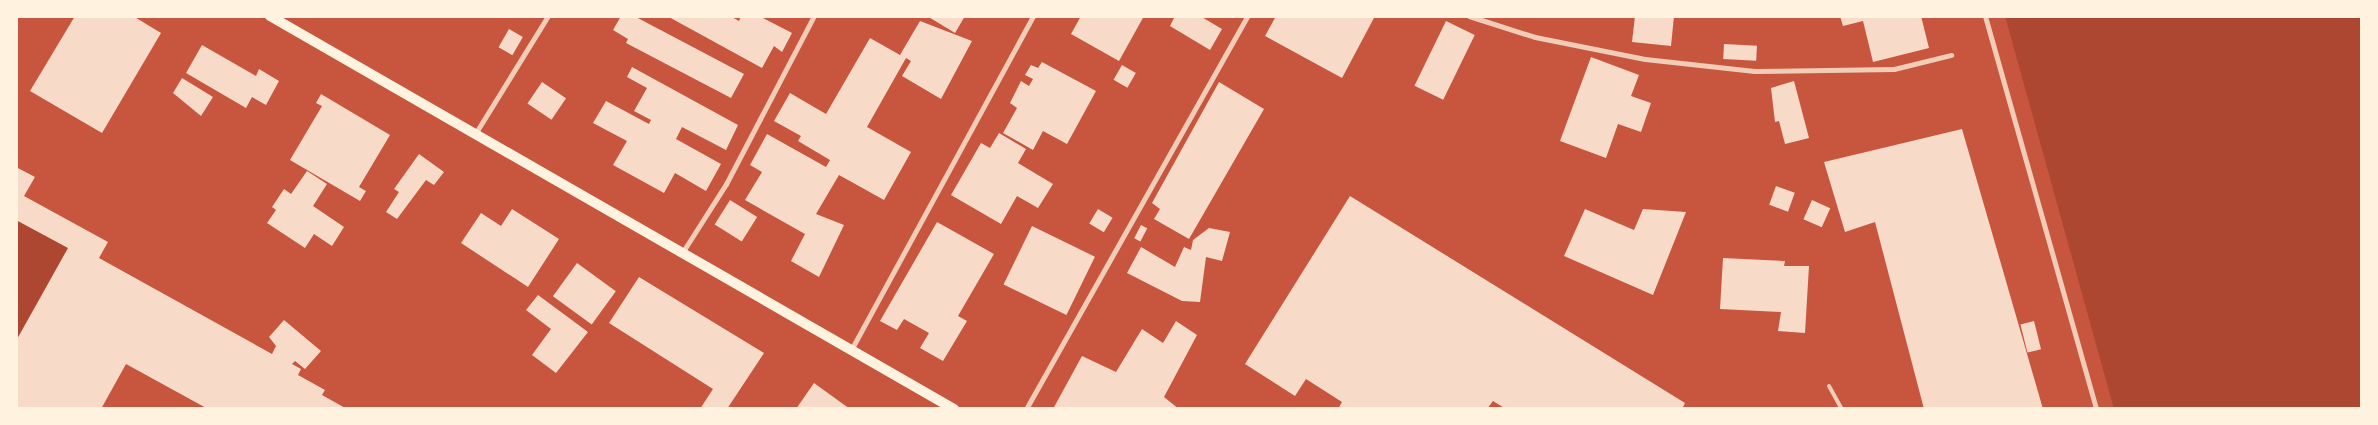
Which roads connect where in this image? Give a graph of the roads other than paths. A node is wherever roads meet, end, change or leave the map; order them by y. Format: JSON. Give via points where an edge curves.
{"nodes":[{"id":1,"x":270,"y":16,"type":"edge"},
{"id":2,"x":548,"y":16,"type":"edge"},
{"id":3,"x":814,"y":16,"type":"edge"},
{"id":4,"x":1033,"y":16,"type":"edge"},
{"id":5,"x":1247,"y":16,"type":"edge"},
{"id":6,"x":1469,"y":16,"type":"edge"},
{"id":7,"x":1985,"y":16,"type":"edge"},
{"id":8,"x":1951,"y":55,"type":"dead end"},
{"id":9,"x":475,"y":134,"type":"junction"},
{"id":10,"x":682,"y":253,"type":"junction"},
{"id":11,"x":851,"y":350,"type":"junction"},
{"id":12,"x":1829,"y":386,"type":"dead end"},
{"id":13,"x":954,"y":409,"type":"edge"},
{"id":14,"x":1026,"y":409,"type":"edge"},
{"id":15,"x":1842,"y":409,"type":"edge"},
{"id":16,"x":2096,"y":409,"type":"edge"}],
"edges":[{"from":1,"to":9,"type":"main road"},
{"from":2,"to":9,"type":"street"},
{"from":3,"to":10,"type":"street","via":[[726,184]]},
{"from":4,"to":11,"type":"street"},
{"from":5,"to":14,"type":"street"},
{"from":6,"to":8,"type":"street","via":[[1535,37],[1645,59],[1754,71],[1894,69]]},
{"from":7,"to":16,"type":"street"},
{"from":9,"to":10,"type":"main road"},
{"from":10,"to":11,"type":"main road"},
{"from":11,"to":13,"type":"main road"},
{"from":12,"to":15,"type":"lane"}]}
